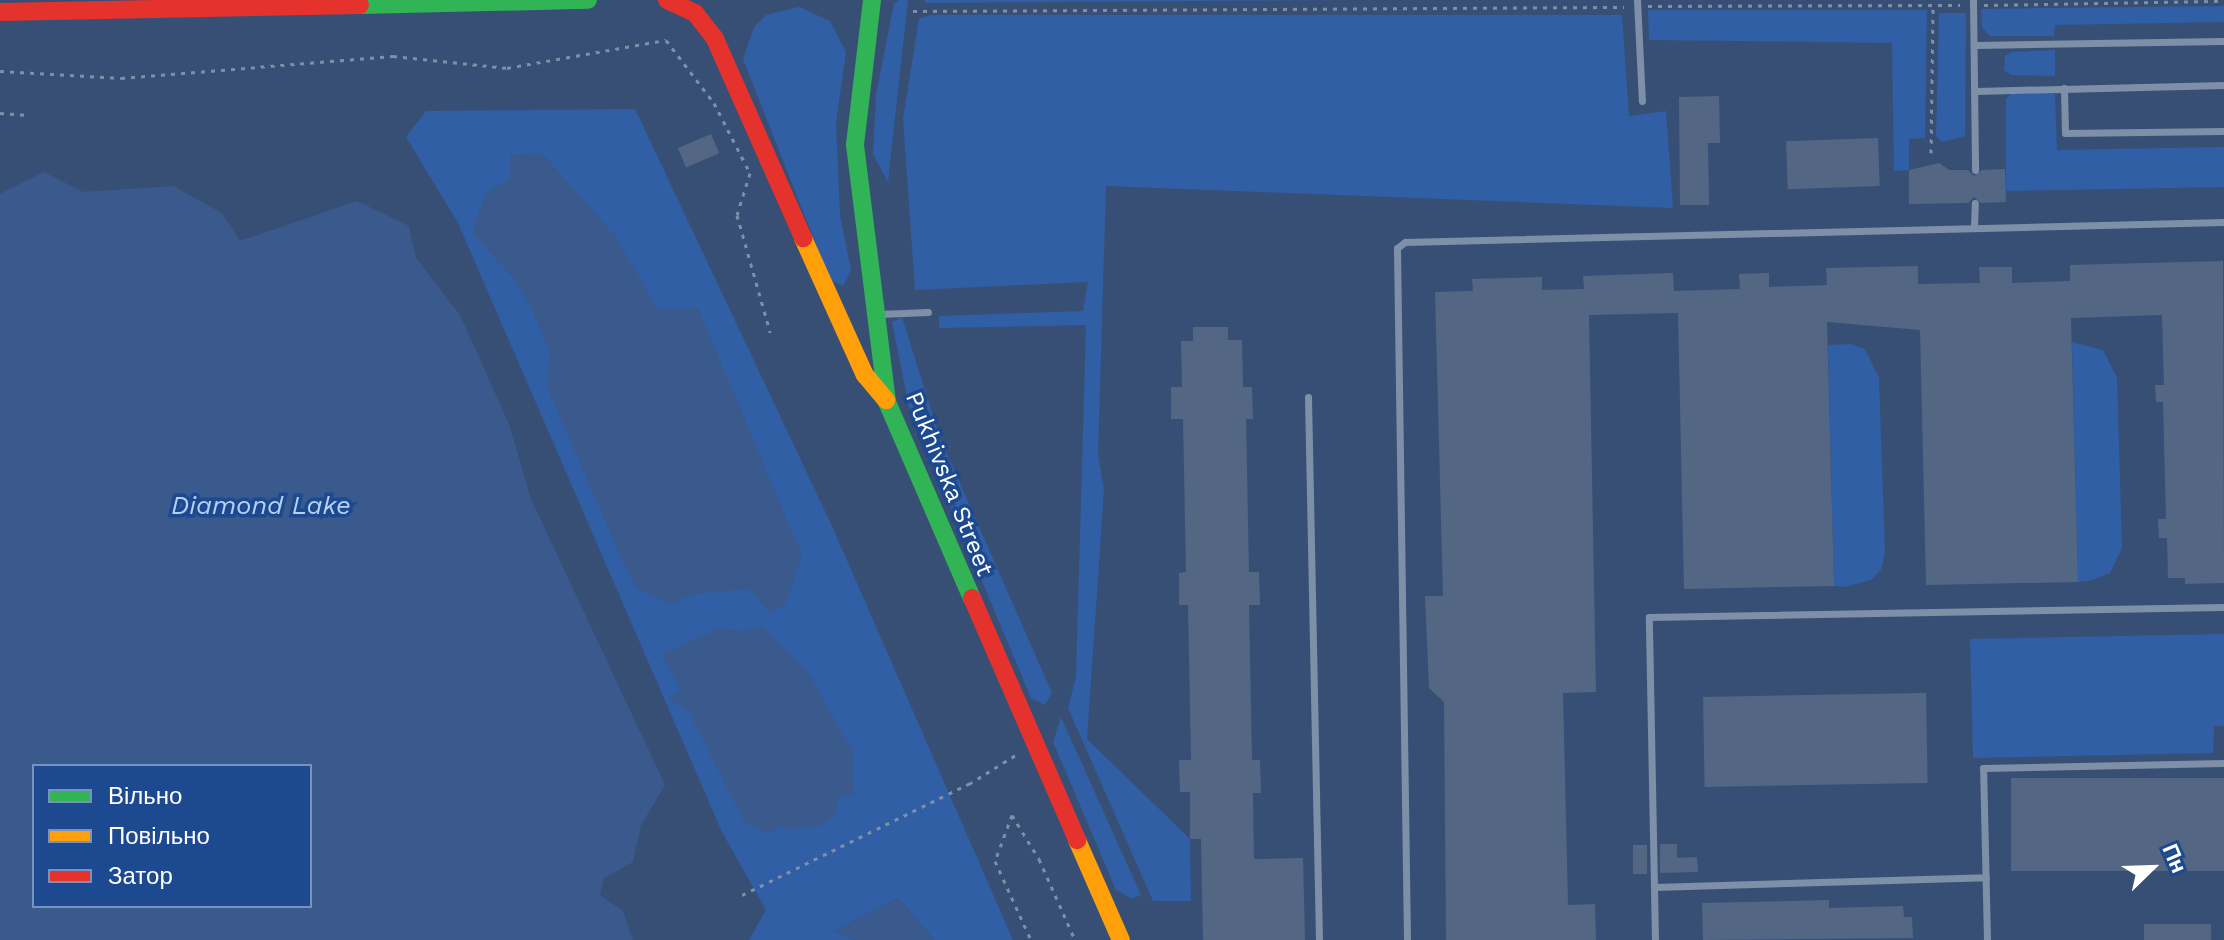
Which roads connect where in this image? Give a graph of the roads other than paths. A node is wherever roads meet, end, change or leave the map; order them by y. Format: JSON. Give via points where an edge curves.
{"nodes":[{"id":1,"x":588,"y":0,"type":"edge"},
{"id":2,"x":667,"y":0,"type":"edge"},
{"id":3,"x":1637,"y":3,"type":"edge"},
{"id":4,"x":1974,"y":3,"type":"edge"},
{"id":5,"x":874,"y":6,"type":"edge"},
{"id":6,"x":0,"y":12,"type":"edge"},
{"id":7,"x":2224,"y":41,"type":"edge"},
{"id":8,"x":1975,"y":45,"type":"junction"},
{"id":9,"x":2224,"y":85,"type":"edge"},
{"id":10,"x":2064,"y":88,"type":"junction"},
{"id":11,"x":1976,"y":91,"type":"junction"},
{"id":12,"x":1642,"y":101,"type":"dead end"},
{"id":13,"x":2224,"y":131,"type":"edge"},
{"id":14,"x":1975,"y":170,"type":"dead end"},
{"id":15,"x":1975,"y":203,"type":"dead end"},
{"id":16,"x":2224,"y":222,"type":"edge"},
{"id":17,"x":1974,"y":227,"type":"junction"},
{"id":18,"x":928,"y":312,"type":"dead end"},
{"id":19,"x":873,"y":315,"type":"junction"},
{"id":20,"x":1308,"y":397,"type":"dead end"},
{"id":21,"x":887,"y":402,"type":"junction"},
{"id":22,"x":2224,"y":607,"type":"edge"},
{"id":23,"x":2224,"y":763,"type":"edge"},
{"id":24,"x":1986,"y":877,"type":"junction"},
{"id":25,"x":1654,"y":887,"type":"junction"},
{"id":26,"x":1121,"y":940,"type":"edge"},
{"id":27,"x":1319,"y":940,"type":"edge"},
{"id":28,"x":1407,"y":940,"type":"edge"},
{"id":29,"x":1655,"y":940,"type":"edge"},
{"id":30,"x":1987,"y":940,"type":"edge"}],
"edges":[{"from":1,"to":6,"type":"street"},
{"from":2,"to":21,"type":"street","via":[[695,13],[715,39],[844,332],[865,375]]},
{"from":3,"to":12,"type":"lane"},
{"from":4,"to":8,"type":"lane"},
{"from":5,"to":19,"type":"street","name":"Pukhivska Street","via":[[855,145]]},
{"from":7,"to":8,"type":"lane"},
{"from":8,"to":11,"type":"lane"},
{"from":9,"to":10,"type":"lane"},
{"from":10,"to":11,"type":"lane"},
{"from":10,"to":13,"type":"lane","via":[[2065,133]]},
{"from":11,"to":14,"type":"lane"},
{"from":15,"to":17,"type":"lane"},
{"from":16,"to":17,"type":"lane"},
{"from":17,"to":28,"type":"lane","via":[[1405,242],[1397,248]]},
{"from":18,"to":19,"type":"lane"},
{"from":19,"to":21,"type":"street","name":"Pukhivska Street"},
{"from":20,"to":27,"type":"lane"},
{"from":21,"to":26,"type":"street","name":"Pukhivska Street"},
{"from":22,"to":25,"type":"lane","via":[[1649,617]]},
{"from":23,"to":24,"type":"lane","via":[[1983,768]]},
{"from":24,"to":25,"type":"lane"},
{"from":24,"to":30,"type":"lane"},
{"from":25,"to":29,"type":"lane"}]}
